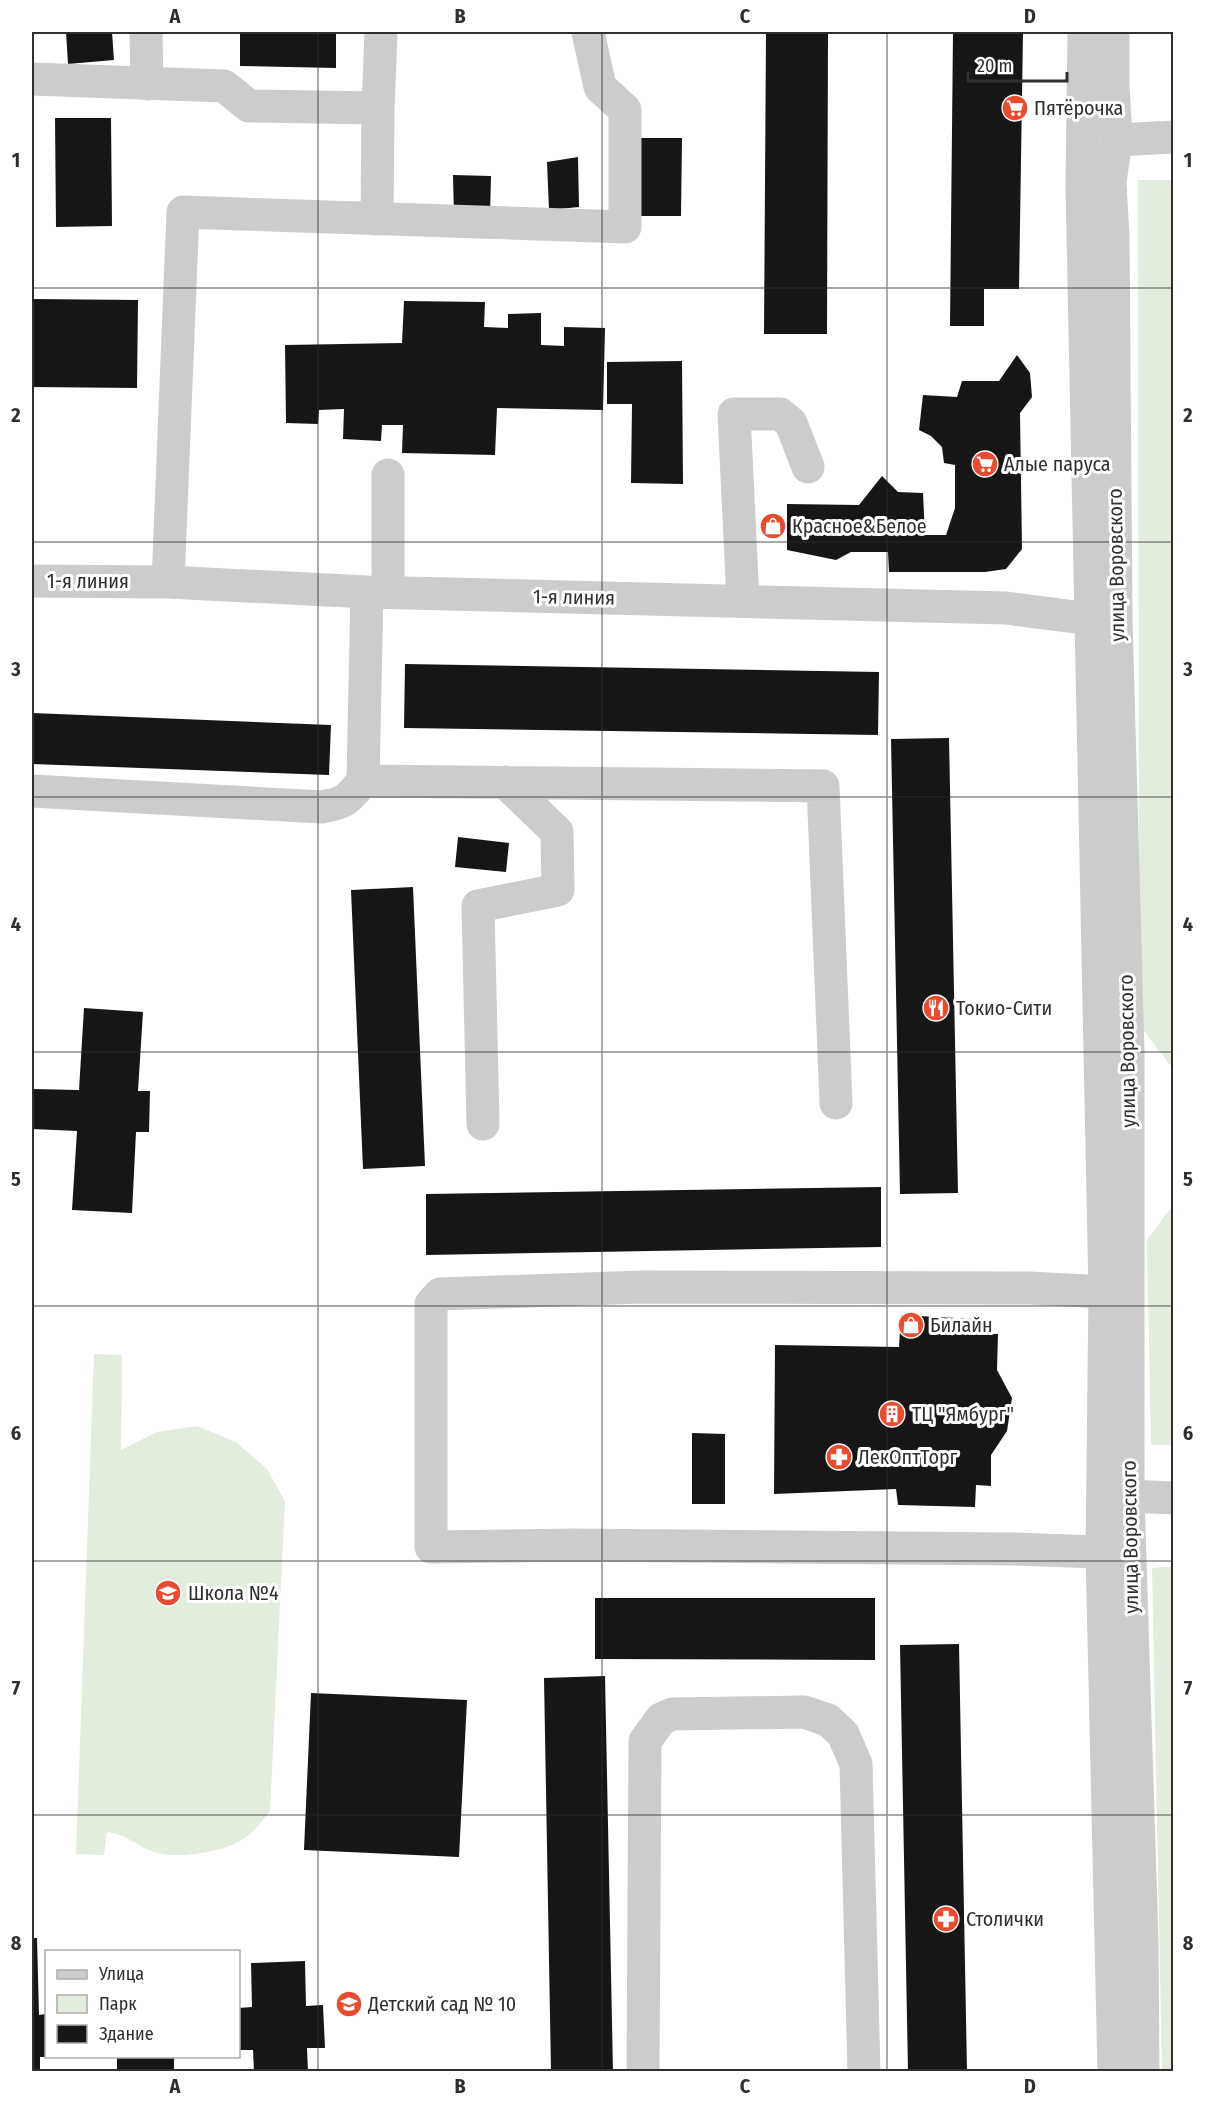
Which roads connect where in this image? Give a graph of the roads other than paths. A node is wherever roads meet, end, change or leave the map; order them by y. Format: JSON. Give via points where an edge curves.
{"nodes":[{"id":1,"x":146,"y":32,"type":"edge"},
{"id":2,"x":381,"y":32,"type":"edge"},
{"id":3,"x":588,"y":32,"type":"edge"},
{"id":4,"x":1084,"y":32,"type":"edge"},
{"id":5,"x":1113,"y":32,"type":"edge"},
{"id":6,"x":32,"y":79,"type":"edge"},
{"id":7,"x":147,"y":84,"type":"junction"},
{"id":8,"x":378,"y":108,"type":"junction"},
{"id":9,"x":1173,"y":137,"type":"edge"},
{"id":10,"x":1116,"y":140,"type":"junction"},
{"id":11,"x":377,"y":219,"type":"junction"},
{"id":12,"x":808,"y":467,"type":"dead end"},
{"id":13,"x":388,"y":475,"type":"dead end"},
{"id":14,"x":32,"y":581,"type":"edge"},
{"id":15,"x":168,"y":582,"type":"junction"},
{"id":16,"x":377,"y":592,"type":"junction"},
{"id":17,"x":743,"y":602,"type":"junction"},
{"id":18,"x":1104,"y":618,"type":"junction"},
{"id":19,"x":363,"y":780,"type":"junction"},
{"id":20,"x":505,"y":782,"type":"junction"},
{"id":21,"x":32,"y":791,"type":"edge"},
{"id":22,"x":836,"y":1103,"type":"dead end"},
{"id":23,"x":483,"y":1124,"type":"dead end"},
{"id":24,"x":1117,"y":1294,"type":"junction"},
{"id":25,"x":1128,"y":1496,"type":"junction"},
{"id":26,"x":1173,"y":1498,"type":"edge"},
{"id":27,"x":1115,"y":1552,"type":"junction"},
{"id":28,"x":643,"y":2072,"type":"edge"},
{"id":29,"x":864,"y":2072,"type":"edge"},
{"id":30,"x":1114,"y":2072,"type":"edge"},
{"id":31,"x":1143,"y":2072,"type":"edge"}],
"edges":[{"from":1,"to":7,"type":"street"},
{"from":2,"to":8,"type":"street"},
{"from":3,"to":11,"type":"street","via":[[600,87],[625,110],[625,227]]},
{"from":4,"to":18,"type":"street","via":[[1082,186]]},
{"from":5,"to":10,"type":"street","name":"улица Воровского"},
{"from":6,"to":7,"type":"street"},
{"from":7,"to":8,"type":"street","via":[[224,86],[249,106]]},
{"from":8,"to":11,"type":"street"},
{"from":9,"to":10,"type":"street"},
{"from":10,"to":18,"type":"street","name":"улица Воровского","via":[[1110,182],[1113,249]]},
{"from":11,"to":15,"type":"street","via":[[183,212]]},
{"from":12,"to":17,"type":"street","via":[[790,423],[780,414],[734,414]]},
{"from":13,"to":16,"type":"street"},
{"from":14,"to":15,"type":"street","name":"1-я линия"},
{"from":15,"to":16,"type":"street","name":"1-я линия"},
{"from":16,"to":17,"type":"street","name":"1-я линия"},
{"from":16,"to":19,"type":"street"},
{"from":17,"to":18,"type":"street","name":"1-я линия","via":[[1006,608]]},
{"from":18,"to":24,"type":"street"},
{"from":19,"to":20,"type":"street"},
{"from":19,"to":21,"type":"street","via":[[341,803],[322,807]]},
{"from":20,"to":22,"type":"street","via":[[823,786]]},
{"from":20,"to":23,"type":"street","via":[[557,832],[558,890],[478,906]]},
{"from":24,"to":25,"type":"street","name":"улица Воровского"},
{"from":24,"to":27,"type":"street"},
{"from":24,"to":27,"type":"street","via":[[1029,1288],[644,1287],[440,1294],[431,1304],[431,1547],[573,1545]]},
{"from":25,"to":26,"type":"street"},
{"from":25,"to":27,"type":"street","name":"улица Воровского"},
{"from":27,"to":30,"type":"street"},
{"from":27,"to":31,"type":"street","name":"улица Воровского","via":[[1142,1941]]},
{"from":28,"to":29,"type":"street","via":[[645,1741],[661,1719],[672,1714],[804,1712],[828,1720],[843,1734],[856,1764]]}]}
